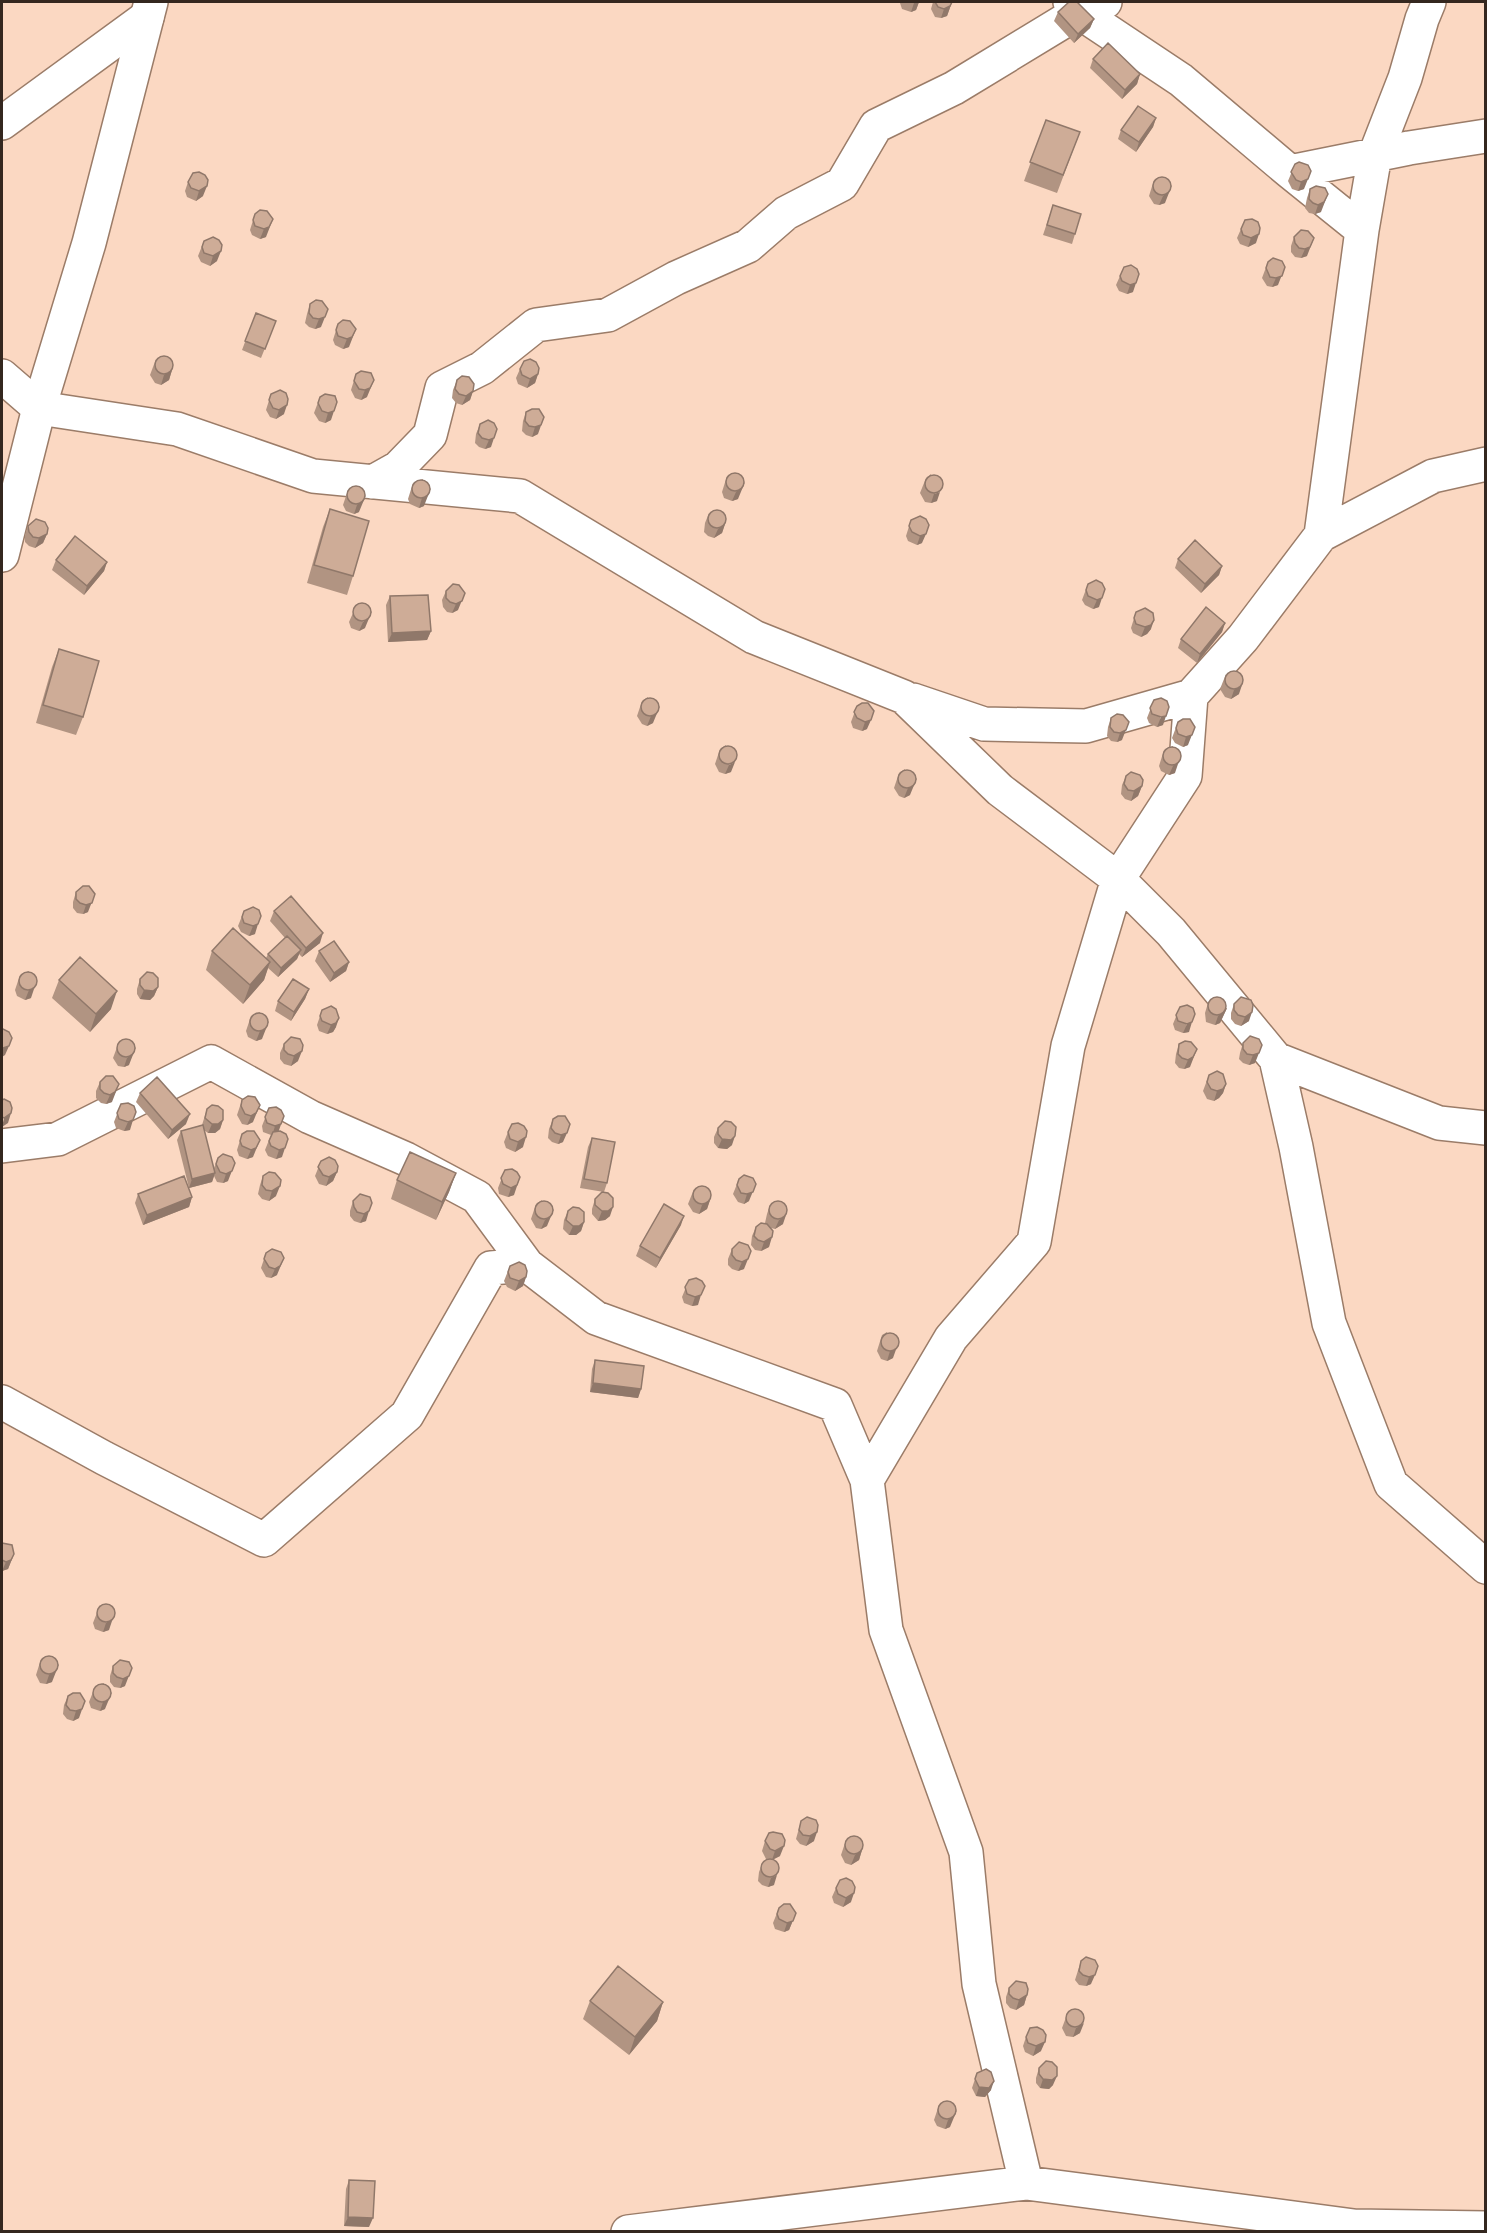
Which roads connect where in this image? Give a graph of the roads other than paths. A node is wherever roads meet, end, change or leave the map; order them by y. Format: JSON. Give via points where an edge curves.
{"nodes":[{"id":1,"x":1429,"y":2,"type":"edge"},
{"id":2,"x":1085,"y":5,"type":"edge"},
{"id":3,"x":149,"y":9,"type":"edge"},
{"id":4,"x":2,"y":123,"type":"edge"},
{"id":5,"x":1485,"y":136,"type":"edge"},
{"id":6,"x":1375,"y":155,"type":"junction"},
{"id":7,"x":1290,"y":172,"type":"junction"},
{"id":8,"x":1362,"y":230,"type":"junction"},
{"id":9,"x":2,"y":376,"type":"edge"},
{"id":10,"x":39,"y":408,"type":"junction"},
{"id":11,"x":1485,"y":465,"type":"edge"},
{"id":12,"x":373,"y":482,"type":"junction"},
{"id":13,"x":1321,"y":535,"type":"junction"},
{"id":14,"x":2,"y":555,"type":"edge"},
{"id":15,"x":1191,"y":696,"type":"junction"},
{"id":16,"x":904,"y":697,"type":"junction"},
{"id":17,"x":1118,"y":879,"type":"junction"},
{"id":18,"x":1276,"y":1059,"type":"junction"},
{"id":19,"x":1485,"y":1128,"type":"edge"},
{"id":20,"x":2,"y":1146,"type":"edge"},
{"id":21,"x":526,"y":1265,"type":"junction"},
{"id":22,"x":2,"y":1402,"type":"edge"},
{"id":23,"x":867,"y":1480,"type":"junction"},
{"id":24,"x":1485,"y":1567,"type":"edge"},
{"id":25,"x":1026,"y":2183,"type":"junction"},
{"id":26,"x":1485,"y":2228,"type":"edge"},
{"id":27,"x":628,"y":2232,"type":"edge"}],
"edges":[{"from":1,"to":6,"type":"street"},
{"from":2,"to":7,"type":"street"},
{"from":2,"to":12,"type":"street","via":[[954,88],[876,126],[842,184],[786,213],[748,246],[676,278],[608,315],[536,325],[482,368],[442,387],[430,435],[398,468]]},
{"from":3,"to":4,"type":"street"},
{"from":3,"to":10,"type":"street","via":[[89,243]]},
{"from":5,"to":6,"type":"street"},
{"from":6,"to":7,"type":"street"},
{"from":6,"to":8,"type":"street"},
{"from":7,"to":8,"type":"street"},
{"from":8,"to":13,"type":"street"},
{"from":9,"to":10,"type":"street"},
{"from":10,"to":12,"type":"street","via":[[177,429],[313,476]]},
{"from":10,"to":14,"type":"street"},
{"from":11,"to":13,"type":"street","via":[[1433,476]]},
{"from":12,"to":16,"type":"street","via":[[520,496],[754,637]]},
{"from":13,"to":15,"type":"street","via":[[1242,638]]},
{"from":15,"to":16,"type":"street","via":[[1086,726],[984,724]]},
{"from":15,"to":17,"type":"street","via":[[1185,776]]},
{"from":16,"to":17,"type":"street","via":[[1000,790]]},
{"from":17,"to":18,"type":"street","via":[[1171,933]]},
{"from":17,"to":23,"type":"street","via":[[1068,1046],[1034,1242],[951,1338]]},
{"from":18,"to":19,"type":"street","via":[[1439,1123]]},
{"from":18,"to":24,"type":"street","via":[[1329,1323],[1390,1484]]},
{"from":20,"to":21,"type":"street","via":[[58,1139],[211,1062],[310,1117],[406,1159],[477,1197]]},
{"from":21,"to":22,"type":"street","via":[[491,1268],[407,1415],[264,1540]]},
{"from":21,"to":23,"type":"street","via":[[596,1318],[835,1406]]},
{"from":23,"to":25,"type":"street","via":[[886,1629],[966,1852],[979,1984]]},
{"from":25,"to":26,"type":"street","via":[[1354,2226]]},
{"from":25,"to":27,"type":"street"}]}
